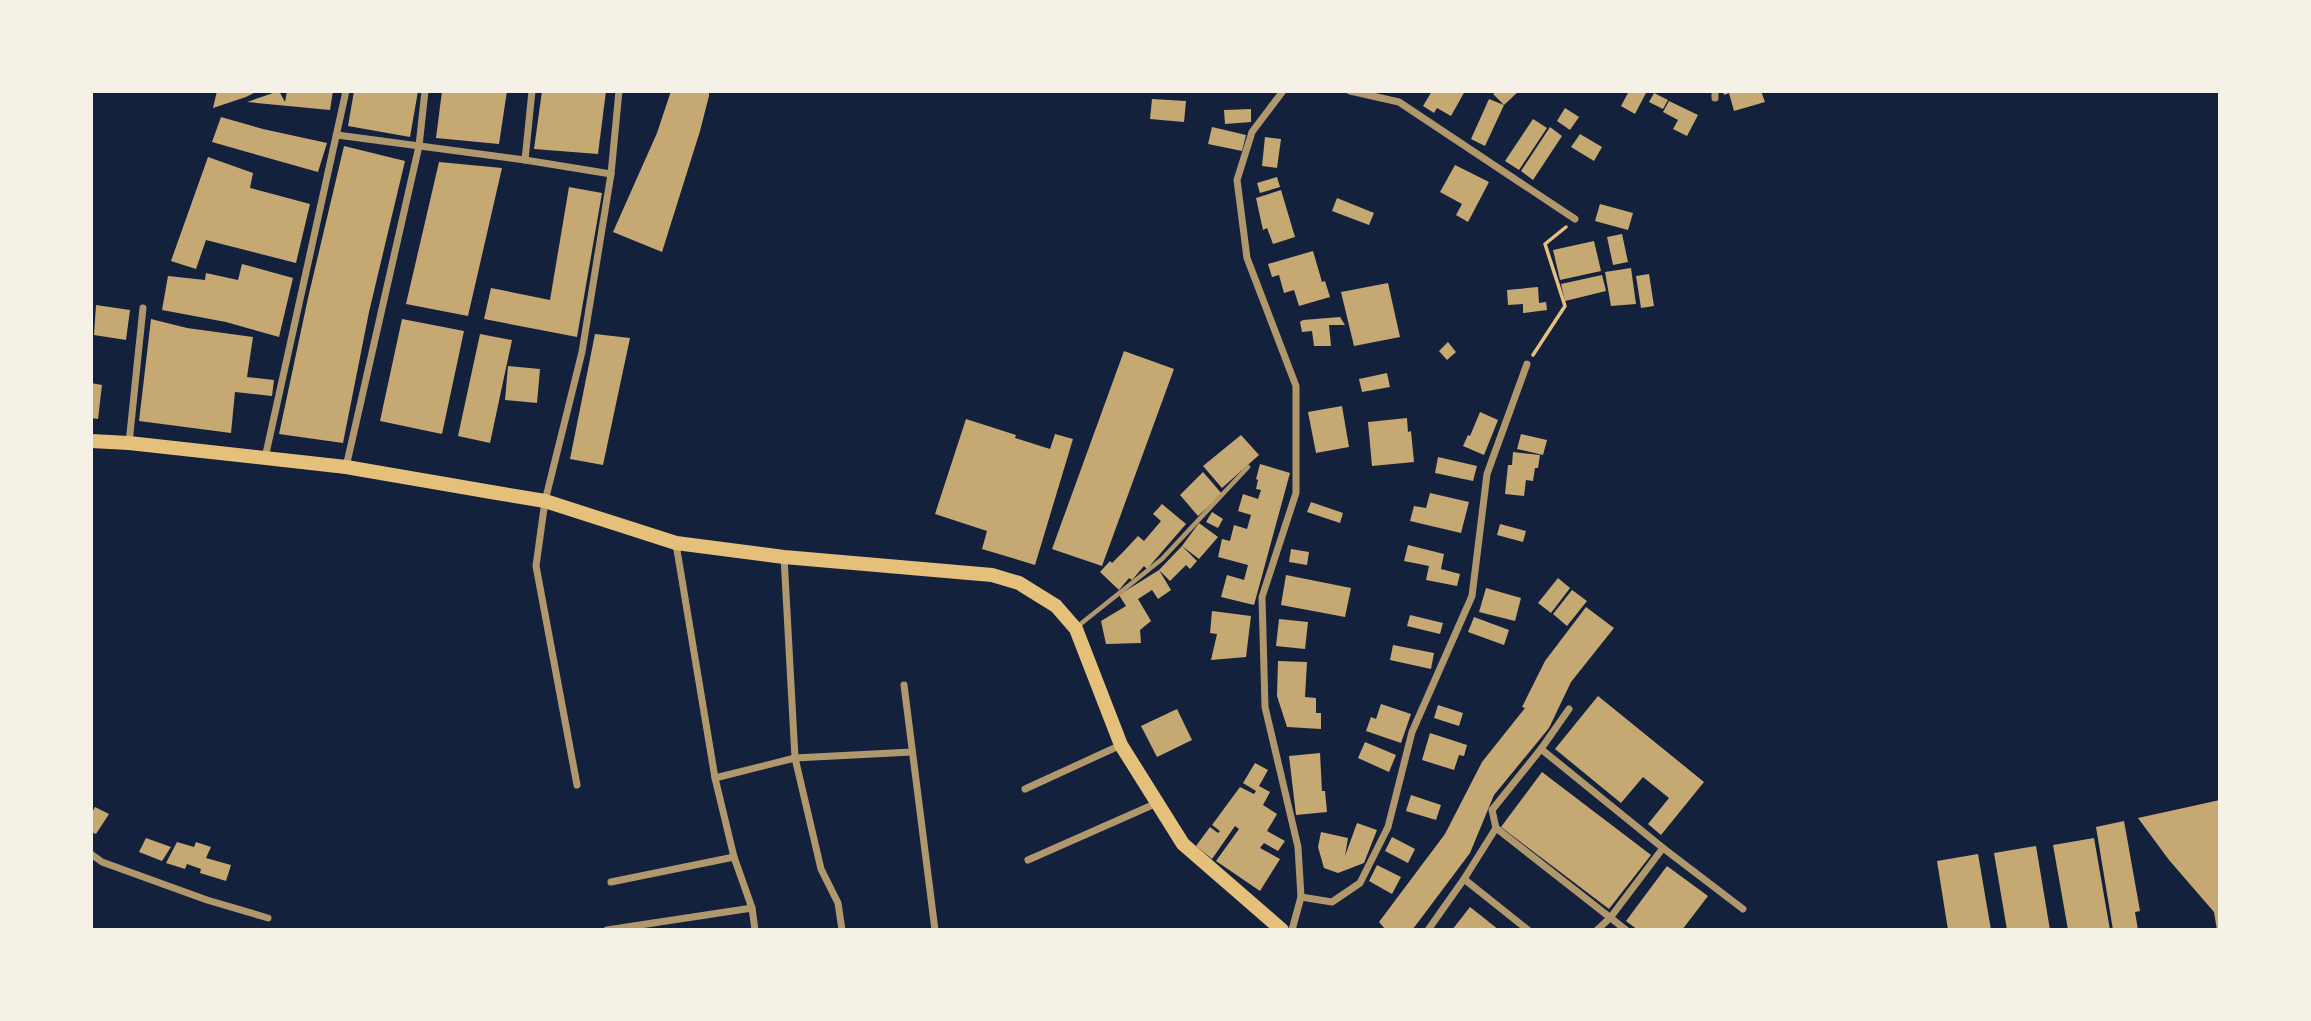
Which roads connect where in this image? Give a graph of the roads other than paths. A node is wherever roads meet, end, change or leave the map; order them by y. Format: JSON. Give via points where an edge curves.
{"nodes":[{"id":1,"x":346,"y":91,"type":"edge"},
{"id":2,"x":425,"y":91,"type":"edge"},
{"id":3,"x":532,"y":91,"type":"edge"},
{"id":4,"x":619,"y":91,"type":"edge"},
{"id":5,"x":1283,"y":91,"type":"edge"},
{"id":6,"x":1350,"y":91,"type":"edge"},
{"id":7,"x":337,"y":135,"type":"junction"},
{"id":8,"x":419,"y":146,"type":"junction"},
{"id":9,"x":525,"y":160,"type":"junction"},
{"id":10,"x":611,"y":174,"type":"junction"},
{"id":11,"x":1576,"y":219,"type":"road end"},
{"id":12,"x":144,"y":308,"type":"dead end"},
{"id":13,"x":1527,"y":365,"type":"road end"},
{"id":14,"x":91,"y":441,"type":"edge"},
{"id":15,"x":129,"y":443,"type":"junction"},
{"id":16,"x":265,"y":458,"type":"junction"},
{"id":17,"x":346,"y":467,"type":"junction"},
{"id":18,"x":1248,"y":467,"type":"dead end"},
{"id":19,"x":545,"y":501,"type":"junction"},
{"id":20,"x":676,"y":543,"type":"junction"},
{"id":21,"x":783,"y":557,"type":"junction"},
{"id":22,"x":1076,"y":629,"type":"junction"},
{"id":23,"x":904,"y":685,"type":"dead end"},
{"id":24,"x":1569,"y":709,"type":"dead end"},
{"id":25,"x":1121,"y":745,"type":"junction"},
{"id":26,"x":1541,"y":749,"type":"junction"},
{"id":27,"x":912,"y":752,"type":"junction"},
{"id":28,"x":795,"y":758,"type":"junction"},
{"id":29,"x":715,"y":778,"type":"junction"},
{"id":30,"x":577,"y":785,"type":"dead end"},
{"id":31,"x":1025,"y":789,"type":"dead end"},
{"id":32,"x":1157,"y":803,"type":"junction"},
{"id":33,"x":1496,"y":828,"type":"junction"},
{"id":34,"x":1663,"y":848,"type":"junction"},
{"id":35,"x":91,"y":854,"type":"edge"},
{"id":36,"x":734,"y":857,"type":"junction"},
{"id":37,"x":1028,"y":860,"type":"dead end"},
{"id":38,"x":102,"y":862,"type":"junction"},
{"id":39,"x":91,"y":864,"type":"edge"},
{"id":40,"x":1464,"y":880,"type":"junction"},
{"id":41,"x":611,"y":882,"type":"dead end"},
{"id":42,"x":1301,"y":897,"type":"junction"},
{"id":43,"x":752,"y":908,"type":"junction"},
{"id":44,"x":1743,"y":909,"type":"dead end"},
{"id":45,"x":268,"y":918,"type":"dead end"},
{"id":46,"x":1609,"y":918,"type":"junction"},
{"id":47,"x":607,"y":930,"type":"edge"},
{"id":48,"x":755,"y":930,"type":"edge"},
{"id":49,"x":842,"y":930,"type":"edge"},
{"id":50,"x":935,"y":930,"type":"edge"},
{"id":51,"x":1282,"y":930,"type":"edge"},
{"id":52,"x":1292,"y":930,"type":"edge"},
{"id":53,"x":1428,"y":930,"type":"edge"},
{"id":54,"x":1528,"y":930,"type":"edge"},
{"id":55,"x":1597,"y":930,"type":"edge"},
{"id":56,"x":1626,"y":930,"type":"edge"}],
"edges":[{"from":1,"to":7,"type":"street"},
{"from":2,"to":8,"type":"street"},
{"from":3,"to":9,"type":"street"},
{"from":4,"to":10,"type":"street"},
{"from":5,"to":42,"type":"street","via":[[1252,132],[1237,180],[1247,258],[1296,386],[1296,493],[1262,597],[1265,707],[1298,847]]},
{"from":6,"to":11,"type":"street","via":[[1399,102]]},
{"from":7,"to":8,"type":"street"},
{"from":7,"to":16,"type":"street"},
{"from":8,"to":9,"type":"street"},
{"from":8,"to":17,"type":"street"},
{"from":9,"to":10,"type":"street"},
{"from":10,"to":19,"type":"street","via":[[582,352]]},
{"from":12,"to":15,"type":"street"},
{"from":13,"to":42,"type":"street","via":[[1487,474],[1472,596],[1412,732],[1388,827],[1360,883],[1332,902]]},
{"from":14,"to":15,"type":"main road"},
{"from":15,"to":16,"type":"main road"},
{"from":16,"to":17,"type":"main road"},
{"from":17,"to":19,"type":"main road"},
{"from":18,"to":22,"type":"lane","via":[[1162,559]]},
{"from":19,"to":20,"type":"main road"},
{"from":19,"to":30,"type":"street","via":[[536,566]]},
{"from":20,"to":21,"type":"main road"},
{"from":20,"to":29,"type":"street"},
{"from":21,"to":22,"type":"main road","via":[[992,575],[1019,583],[1056,606]]},
{"from":21,"to":28,"type":"street"},
{"from":22,"to":25,"type":"main road"},
{"from":23,"to":27,"type":"street"},
{"from":24,"to":26,"type":"street"},
{"from":25,"to":31,"type":"street"},
{"from":25,"to":32,"type":"main road"},
{"from":26,"to":33,"type":"street","via":[[1492,810]]},
{"from":26,"to":34,"type":"street"},
{"from":27,"to":28,"type":"street"},
{"from":27,"to":50,"type":"street"},
{"from":28,"to":29,"type":"street"},
{"from":28,"to":49,"type":"street","via":[[821,869],[838,903]]},
{"from":29,"to":36,"type":"street"},
{"from":32,"to":37,"type":"street"},
{"from":32,"to":51,"type":"main road","via":[[1183,844]]},
{"from":33,"to":40,"type":"street"},
{"from":33,"to":46,"type":"street"},
{"from":34,"to":44,"type":"street"},
{"from":34,"to":46,"type":"street"},
{"from":35,"to":38,"type":"street"},
{"from":36,"to":41,"type":"street"},
{"from":36,"to":43,"type":"street"},
{"from":38,"to":39,"type":"street"},
{"from":38,"to":45,"type":"street"},
{"from":40,"to":53,"type":"street"},
{"from":40,"to":54,"type":"street"},
{"from":42,"to":52,"type":"street"},
{"from":43,"to":47,"type":"street"},
{"from":43,"to":48,"type":"street"},
{"from":46,"to":55,"type":"street"},
{"from":46,"to":56,"type":"street"}]}
